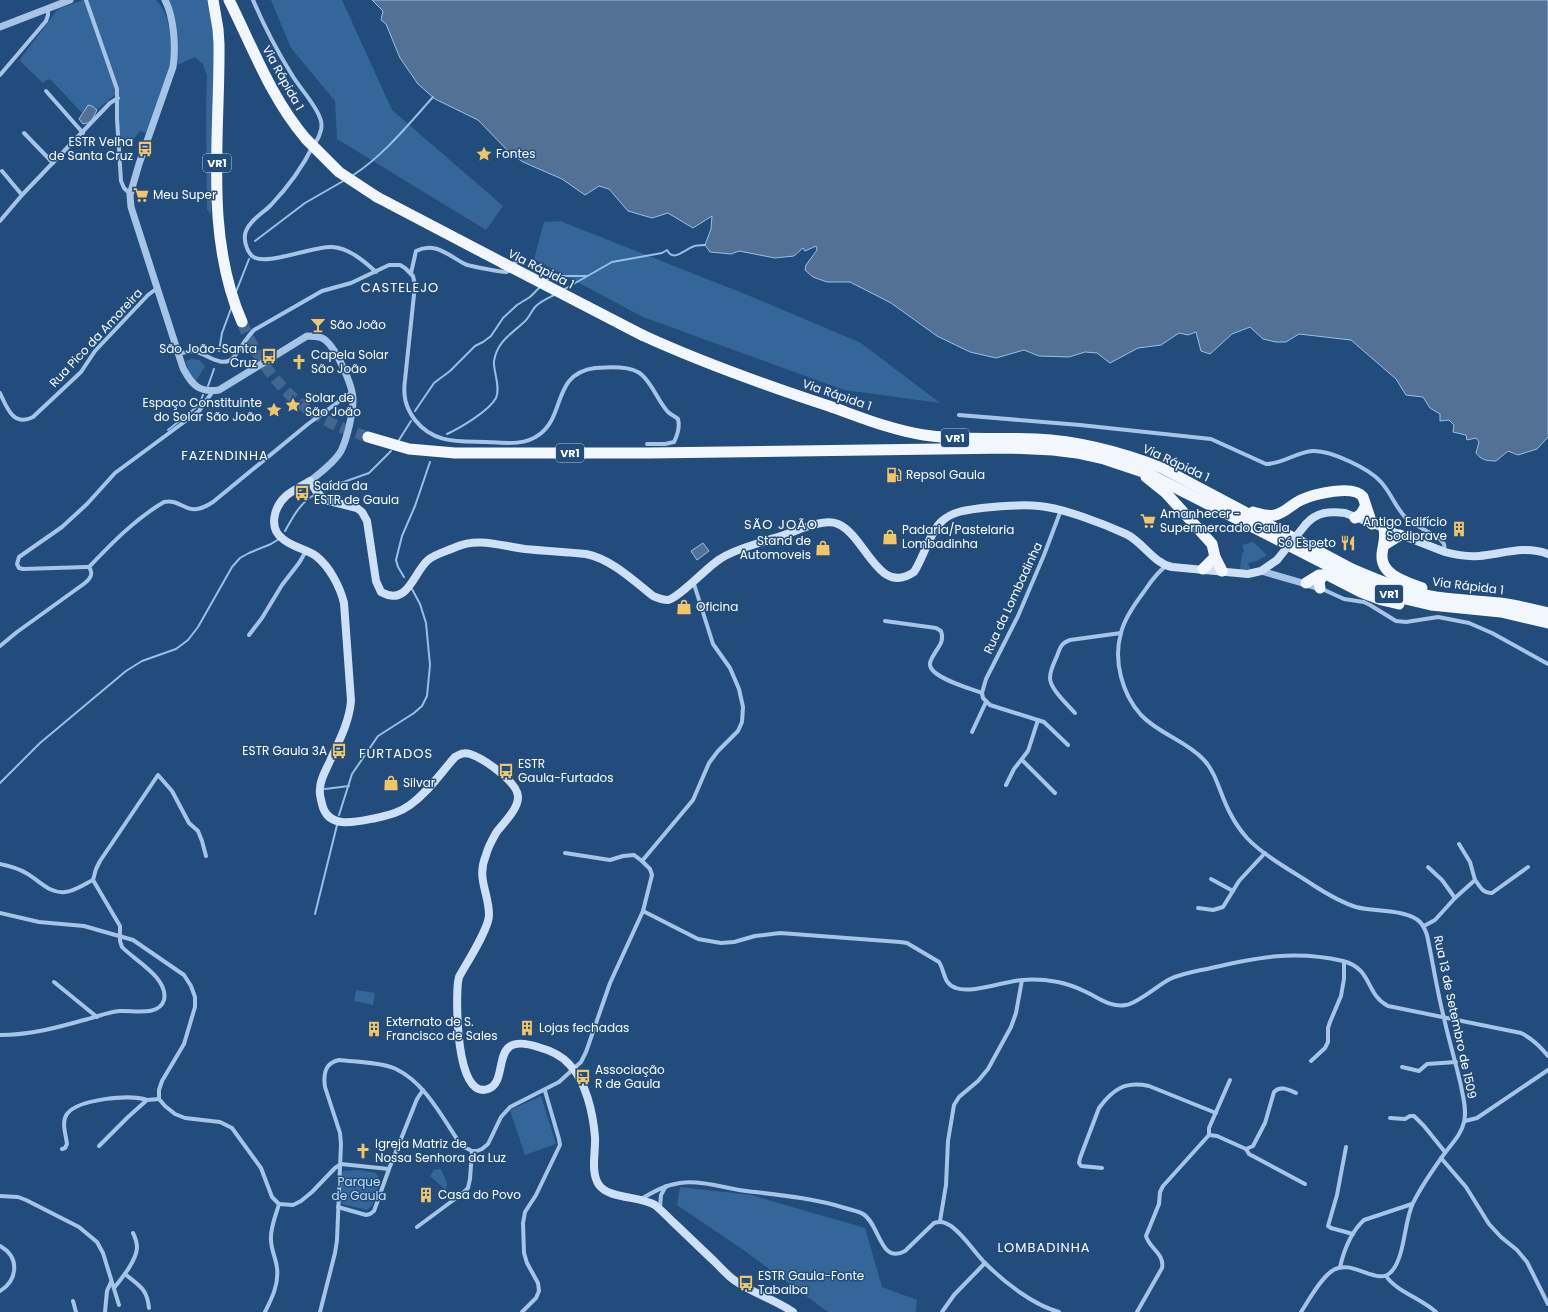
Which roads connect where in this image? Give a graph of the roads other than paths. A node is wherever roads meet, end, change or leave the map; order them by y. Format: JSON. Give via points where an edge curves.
{"nodes":[{"id":1,"x":70,"y":0,"type":"edge"},
{"id":2,"x":86,"y":0,"type":"edge"},
{"id":3,"x":165,"y":0,"type":"edge"},
{"id":4,"x":213,"y":0,"type":"edge"},
{"id":5,"x":229,"y":0,"type":"edge"},
{"id":6,"x":253,"y":0,"type":"edge"},
{"id":7,"x":48,"y":9,"type":"junction"},
{"id":8,"x":0,"y":27,"type":"edge"},
{"id":9,"x":0,"y":75,"type":"edge"},
{"id":10,"x":46,"y":91,"type":"dead end"},
{"id":11,"x":118,"y":98,"type":"junction"},
{"id":12,"x":83,"y":132,"type":"junction"},
{"id":13,"x":24,"y":133,"type":"dead end"},
{"id":14,"x":53,"y":163,"type":"junction"},
{"id":15,"x":2,"y":171,"type":"dead end"},
{"id":16,"x":22,"y":195,"type":"junction"},
{"id":17,"x":130,"y":195,"type":"junction"},
{"id":18,"x":0,"y":219,"type":"edge"},
{"id":19,"x":517,"y":259,"type":"dead end"},
{"id":20,"x":376,"y":272,"type":"junction"},
{"id":21,"x":411,"y":272,"type":"junction"},
{"id":22,"x":156,"y":289,"type":"junction"},
{"id":23,"x":242,"y":322,"type":"tunnel mouth"},
{"id":24,"x":178,"y":354,"type":"junction"},
{"id":25,"x":213,"y":391,"type":"junction"},
{"id":26,"x":352,"y":392,"type":"junction"},
{"id":27,"x":0,"y":393,"type":"edge"},
{"id":28,"x":959,"y":415,"type":"dead end"},
{"id":29,"x":368,"y":437,"type":"tunnel mouth"},
{"id":30,"x":647,"y":444,"type":"dead end"},
{"id":31,"x":1133,"y":468,"type":"junction"},
{"id":32,"x":310,"y":481,"type":"junction"},
{"id":33,"x":1237,"y":508,"type":"junction"},
{"id":34,"x":1365,"y":508,"type":"junction"},
{"id":35,"x":1061,"y":510,"type":"junction"},
{"id":36,"x":1355,"y":518,"type":"junction"},
{"id":37,"x":1372,"y":524,"type":"junction"},
{"id":38,"x":1384,"y":529,"type":"junction"},
{"id":39,"x":1400,"y":536,"type":"junction"},
{"id":40,"x":1384,"y":545,"type":"junction"},
{"id":41,"x":306,"y":551,"type":"junction"},
{"id":42,"x":1445,"y":552,"type":"junction"},
{"id":43,"x":1548,"y":554,"type":"edge"},
{"id":44,"x":1215,"y":557,"type":"junction"},
{"id":45,"x":1166,"y":566,"type":"junction"},
{"id":46,"x":89,"y":567,"type":"junction"},
{"id":47,"x":1203,"y":570,"type":"junction"},
{"id":48,"x":1222,"y":571,"type":"junction"},
{"id":49,"x":1261,"y":571,"type":"junction"},
{"id":50,"x":1323,"y":575,"type":"junction"},
{"id":51,"x":692,"y":581,"type":"junction"},
{"id":52,"x":1306,"y":583,"type":"junction"},
{"id":53,"x":1320,"y":588,"type":"junction"},
{"id":54,"x":1453,"y":599,"type":"junction"},
{"id":55,"x":1431,"y":605,"type":"junction"},
{"id":56,"x":1548,"y":613,"type":"edge"},
{"id":57,"x":885,"y":621,"type":"dead end"},
{"id":58,"x":1548,"y":623,"type":"edge"},
{"id":59,"x":1121,"y":633,"type":"junction"},
{"id":60,"x":249,"y":635,"type":"dead end"},
{"id":61,"x":0,"y":646,"type":"edge"},
{"id":62,"x":1548,"y":664,"type":"edge"},
{"id":63,"x":982,"y":693,"type":"junction"},
{"id":64,"x":986,"y":702,"type":"junction"},
{"id":65,"x":1075,"y":713,"type":"dead end"},
{"id":66,"x":1038,"y":720,"type":"junction"},
{"id":67,"x":972,"y":732,"type":"dead end"},
{"id":68,"x":1068,"y":745,"type":"dead end"},
{"id":69,"x":1022,"y":760,"type":"junction"},
{"id":70,"x":1006,"y":785,"type":"dead end"},
{"id":71,"x":1055,"y":793,"type":"dead end"},
{"id":72,"x":1459,"y":844,"type":"dead end"},
{"id":73,"x":565,"y":853,"type":"dead end"},
{"id":74,"x":1265,"y":853,"type":"junction"},
{"id":75,"x":206,"y":856,"type":"dead end"},
{"id":76,"x":642,"y":861,"type":"junction"},
{"id":77,"x":0,"y":864,"type":"edge"},
{"id":78,"x":1428,"y":867,"type":"dead end"},
{"id":79,"x":1528,"y":867,"type":"dead end"},
{"id":80,"x":1211,"y":878,"type":"dead end"},
{"id":81,"x":93,"y":880,"type":"junction"},
{"id":82,"x":1475,"y":880,"type":"junction"},
{"id":83,"x":1233,"y":891,"type":"junction"},
{"id":84,"x":1455,"y":898,"type":"junction"},
{"id":85,"x":1198,"y":908,"type":"dead end"},
{"id":86,"x":644,"y":911,"type":"junction"},
{"id":87,"x":0,"y":913,"type":"edge"},
{"id":88,"x":1424,"y":926,"type":"junction"},
{"id":89,"x":120,"y":936,"type":"junction"},
{"id":90,"x":1344,"y":962,"type":"junction"},
{"id":91,"x":1022,"y":980,"type":"junction"},
{"id":92,"x":54,"y":982,"type":"dead end"},
{"id":93,"x":97,"y":1016,"type":"junction"},
{"id":94,"x":1444,"y":1017,"type":"junction"},
{"id":95,"x":0,"y":1035,"type":"edge"},
{"id":96,"x":1548,"y":1056,"type":"edge"},
{"id":97,"x":1311,"y":1061,"type":"dead end"},
{"id":98,"x":1456,"y":1062,"type":"junction"},
{"id":99,"x":1402,"y":1068,"type":"dead end"},
{"id":100,"x":574,"y":1069,"type":"junction"},
{"id":101,"x":1548,"y":1070,"type":"edge"},
{"id":102,"x":1230,"y":1080,"type":"dead end"},
{"id":103,"x":423,"y":1090,"type":"junction"},
{"id":104,"x":545,"y":1091,"type":"junction"},
{"id":105,"x":1296,"y":1093,"type":"dead end"},
{"id":106,"x":159,"y":1098,"type":"junction"},
{"id":107,"x":147,"y":1100,"type":"junction"},
{"id":108,"x":1216,"y":1113,"type":"junction"},
{"id":109,"x":1390,"y":1118,"type":"dead end"},
{"id":110,"x":1465,"y":1121,"type":"junction"},
{"id":111,"x":1208,"y":1134,"type":"junction"},
{"id":112,"x":99,"y":1146,"type":"dead end"},
{"id":113,"x":1346,"y":1147,"type":"dead end"},
{"id":114,"x":62,"y":1149,"type":"dead end"},
{"id":115,"x":1246,"y":1149,"type":"junction"},
{"id":116,"x":472,"y":1151,"type":"junction"},
{"id":117,"x":1445,"y":1152,"type":"junction"},
{"id":118,"x":1441,"y":1158,"type":"junction"},
{"id":119,"x":341,"y":1164,"type":"junction"},
{"id":120,"x":1102,"y":1168,"type":"dead end"},
{"id":121,"x":389,"y":1169,"type":"junction"},
{"id":122,"x":1305,"y":1184,"type":"dead end"},
{"id":123,"x":666,"y":1186,"type":"junction"},
{"id":124,"x":0,"y":1196,"type":"edge"},
{"id":125,"x":639,"y":1200,"type":"junction"},
{"id":126,"x":279,"y":1204,"type":"junction"},
{"id":127,"x":1412,"y":1204,"type":"junction"},
{"id":128,"x":338,"y":1207,"type":"junction"},
{"id":129,"x":660,"y":1210,"type":"junction"},
{"id":130,"x":940,"y":1221,"type":"junction"},
{"id":131,"x":417,"y":1227,"type":"dead end"},
{"id":132,"x":133,"y":1232,"type":"dead end"},
{"id":133,"x":1353,"y":1234,"type":"junction"},
{"id":134,"x":0,"y":1246,"type":"edge"},
{"id":135,"x":985,"y":1263,"type":"junction"},
{"id":136,"x":1340,"y":1267,"type":"junction"},
{"id":137,"x":125,"y":1274,"type":"junction"},
{"id":138,"x":1386,"y":1276,"type":"junction"},
{"id":139,"x":111,"y":1282,"type":"junction"},
{"id":140,"x":114,"y":1288,"type":"junction"},
{"id":141,"x":0,"y":1291,"type":"edge"},
{"id":142,"x":73,"y":1301,"type":"dead end"},
{"id":143,"x":1548,"y":1304,"type":"edge"},
{"id":144,"x":119,"y":1305,"type":"dead end"},
{"id":145,"x":148,"y":1308,"type":"dead end"},
{"id":146,"x":76,"y":1312,"type":"edge"},
{"id":147,"x":105,"y":1312,"type":"edge"},
{"id":148,"x":265,"y":1312,"type":"edge"},
{"id":149,"x":320,"y":1312,"type":"edge"},
{"id":150,"x":522,"y":1312,"type":"edge"},
{"id":151,"x":793,"y":1312,"type":"edge"},
{"id":152,"x":942,"y":1312,"type":"edge"},
{"id":153,"x":1059,"y":1312,"type":"edge"},
{"id":154,"x":1138,"y":1312,"type":"edge"},
{"id":155,"x":1301,"y":1312,"type":"edge"},
{"id":156,"x":1436,"y":1312,"type":"edge"}],
"edges":[{"from":1,"to":7,"type":"street"},
{"from":2,"to":11,"type":"street"},
{"from":3,"to":17,"type":"street","via":[[170,11],[173,67]]},
{"from":4,"to":23,"type":"highway","number":"VR1","via":[[220,44],[218,230],[225,274]]},
{"from":5,"to":33,"type":"highway","name":"Via Rápida 1","number":"VR1","bridge":true,"via":[[274,95],[306,139],[339,172],[377,197],[642,335],[723,370],[896,429],[924,436],[1054,440],[1135,458],[1162,468]]},
{"from":6,"to":20,"type":"street","via":[[292,76],[320,118],[321,126],[306,160],[292,181],[249,225],[245,232],[247,249],[261,260],[316,248],[333,247],[346,251]]},
{"from":7,"to":8,"type":"street"},
{"from":7,"to":9,"type":"street","via":[[46,20]]},
{"from":10,"to":12,"type":"street"},
{"from":11,"to":12,"type":"street"},
{"from":11,"to":17,"type":"street","via":[[121,180]]},
{"from":12,"to":14,"type":"street"},
{"from":13,"to":14,"type":"street"},
{"from":14,"to":16,"type":"street"},
{"from":15,"to":16,"type":"street"},
{"from":16,"to":18,"type":"street"},
{"from":17,"to":22,"type":"street","via":[[131,207]]},
{"from":19,"to":21,"type":"street","via":[[512,270],[502,272],[465,264],[444,251],[431,247],[416,251]]},
{"from":20,"to":21,"type":"street","via":[[395,264]]},
{"from":20,"to":24,"type":"street","via":[[351,283],[322,291],[254,330],[232,359],[222,362],[193,351]]},
{"from":21,"to":30,"type":"street","via":[[415,285],[404,390],[407,409],[422,429],[450,441],[504,443],[530,440],[547,427],[564,389],[578,372],[597,368],[635,369],[642,374],[669,413],[678,419],[679,424],[674,442]]},
{"from":22,"to":24,"type":"street"},
{"from":22,"to":27,"type":"street","name":"Rua Pico da Amoreira","via":[[95,351],[81,372],[33,417],[21,420],[14,417]]},
{"from":24,"to":25,"type":"street","via":[[193,385]]},
{"from":25,"to":26,"type":"street","via":[[219,390],[306,336],[322,338],[329,343],[348,378]]},
{"from":25,"to":46,"type":"street","via":[[199,411],[115,473],[62,527],[19,557],[17,564],[23,569]]},
{"from":26,"to":32,"type":"street","via":[[353,401],[340,453]]},
{"from":26,"to":46,"type":"street","via":[[308,424],[213,502],[193,510],[169,501],[164,502],[140,518]]},
{"from":28,"to":42,"type":"street","via":[[1211,439],[1266,464],[1274,464],[1302,453],[1323,452],[1373,474],[1382,482],[1406,517],[1440,539]]},
{"from":29,"to":31,"type":"highway","name":"Via Rápida 1","number":"VR1","via":[[409,449],[439,453],[1009,448],[1077,453],[1104,458]]},
{"from":31,"to":44,"type":"highway","via":[[1156,484],[1171,499],[1212,544]]},
{"from":31,"to":55,"type":"highway","name":"Via Rápida 1","number":"VR1","via":[[1182,490],[1368,586]]},
{"from":32,"to":41,"type":"main road","via":[[287,495],[278,506],[274,521],[274,529],[283,540]]},
{"from":32,"to":51,"type":"main road","via":[[325,500],[357,508],[362,512],[367,521],[376,582],[381,592],[386,594],[398,595],[405,591],[429,559],[473,542],[597,556],[653,596],[664,600],[677,596]]},
{"from":33,"to":34,"type":"highway","via":[[1275,515],[1300,500],[1317,494],[1354,491],[1361,494]]},
{"from":33,"to":54,"type":"highway","name":"Via Rápida 1","number":"VR1","via":[[1373,578],[1407,590]]},
{"from":34,"to":36,"type":"highway"},
{"from":34,"to":37,"type":"highway"},
{"from":35,"to":45,"type":"main road","via":[[1127,535]]},
{"from":35,"to":51,"type":"main road","via":[[1041,506],[1012,506],[959,511],[950,515],[936,528],[914,572],[901,578],[882,571],[846,529],[838,524],[825,522],[720,558]]},
{"from":35,"to":63,"type":"street","name":"Rua da Lombadinha","via":[[1030,589],[986,679]]},
{"from":36,"to":37,"type":"main road"},
{"from":36,"to":49,"type":"main road","bridge":true,"via":[[1345,513],[1327,512],[1315,516],[1277,560]]},
{"from":37,"to":38,"type":"main road"},
{"from":38,"to":39,"type":"main road"},
{"from":38,"to":40,"type":"highway"},
{"from":39,"to":40,"type":"highway"},
{"from":39,"to":42,"type":"main road"},
{"from":40,"to":54,"type":"highway","via":[[1382,561],[1392,574],[1411,584]]},
{"from":41,"to":60,"type":"street"},
{"from":41,"to":100,"type":"main road","via":[[316,557],[336,582],[341,593],[346,616],[351,686],[350,714],[321,781],[320,791],[324,810],[330,818],[350,822],[402,810],[425,793],[455,757],[461,754],[470,754],[497,770],[516,789],[518,803],[491,841],[482,866],[489,920],[458,982],[460,1051],[469,1078],[476,1087],[483,1090],[494,1084],[505,1052],[514,1044],[544,1049],[564,1059]]},
{"from":42,"to":43,"type":"main road","via":[[1479,556],[1528,549]]},
{"from":44,"to":47,"type":"highway"},
{"from":44,"to":48,"type":"highway"},
{"from":45,"to":47,"type":"main road"},
{"from":45,"to":59,"type":"street","name":"Rua 13 de Setembro de 1509","via":[[1155,575],[1129,615]]},
{"from":46,"to":61,"type":"street","via":[[92,571],[90,579]]},
{"from":47,"to":48,"type":"main road"},
{"from":48,"to":49,"type":"main road","via":[[1248,574]]},
{"from":49,"to":52,"type":"street"},
{"from":50,"to":52,"type":"highway","via":[[1314,577]]},
{"from":50,"to":53,"type":"highway","via":[[1319,582]]},
{"from":50,"to":55,"type":"highway","via":[[1382,600],[1400,604]]},
{"from":51,"to":76,"type":"street","via":[[713,644],[730,668],[739,689],[743,707],[742,722],[710,763],[693,800]]},
{"from":52,"to":53,"type":"street"},
{"from":53,"to":62,"type":"street","via":[[1344,599],[1364,602],[1396,621],[1438,617],[1469,622]]},
{"from":54,"to":56,"type":"highway","name":"Via Rápida 1","number":"VR1","via":[[1521,606]]},
{"from":55,"to":58,"type":"highway","name":"Via Rápida 1","number":"VR1","via":[[1501,612]]},
{"from":57,"to":63,"type":"street","via":[[936,628],[941,631],[942,642],[931,661],[932,670],[955,684]]},
{"from":59,"to":65,"type":"street","via":[[1070,640],[1060,646],[1050,673],[1051,686]]},
{"from":59,"to":74,"type":"street","name":"Rua 13 de Setembro de 1509","via":[[1118,651],[1120,669],[1130,701],[1142,716],[1160,730],[1189,746],[1204,759],[1213,772],[1238,828]]},
{"from":63,"to":64,"type":"street"},
{"from":64,"to":66,"type":"street"},
{"from":64,"to":67,"type":"street"},
{"from":66,"to":68,"type":"street","via":[[1047,724]]},
{"from":66,"to":69,"type":"street","via":[[1028,751]]},
{"from":69,"to":70,"type":"street"},
{"from":69,"to":71,"type":"street"},
{"from":72,"to":82,"type":"street","via":[[1470,862]]},
{"from":73,"to":76,"type":"street","via":[[610,860],[634,855]]},
{"from":74,"to":83,"type":"street"},
{"from":74,"to":88,"type":"street","name":"Rua 13 de Setembro de 1509","via":[[1346,904],[1406,915]]},
{"from":75,"to":81,"type":"street","via":[[198,832],[189,824],[172,791],[158,775],[100,861]]},
{"from":76,"to":86,"type":"street","via":[[652,875]]},
{"from":77,"to":81,"type":"street","via":[[27,873],[47,889],[56,892],[64,892]]},
{"from":78,"to":84,"type":"street","via":[[1442,880]]},
{"from":79,"to":82,"type":"street","via":[[1488,894]]},
{"from":80,"to":83,"type":"street"},
{"from":81,"to":89,"type":"street","via":[[120,926]]},
{"from":82,"to":84,"type":"street"},
{"from":83,"to":85,"type":"street","via":[[1222,907],[1213,910]]},
{"from":84,"to":88,"type":"street","via":[[1435,920]]},
{"from":86,"to":91,"type":"street","via":[[698,939],[721,943],[780,933],[907,943],[939,962],[949,985],[957,989],[966,990]]},
{"from":86,"to":100,"type":"street","via":[[610,983],[586,1052]]},
{"from":87,"to":89,"type":"street","via":[[39,922],[84,926]]},
{"from":88,"to":94,"type":"street","name":"Rua 13 de Setembro de 1509"},
{"from":89,"to":93,"type":"street","via":[[122,947],[150,970],[161,985],[164,999],[162,1005],[155,1010],[119,1011]]},
{"from":89,"to":106,"type":"street","via":[[133,940],[184,976],[195,997],[195,1007],[184,1044],[162,1081]]},
{"from":90,"to":91,"type":"street","via":[[1285,954],[1259,958],[1182,975],[1171,979],[1135,1002],[1119,1006],[1059,982]]},
{"from":90,"to":94,"type":"street","via":[[1363,972],[1375,996],[1388,1006]]},
{"from":90,"to":97,"type":"street","via":[[1341,996],[1328,1028],[1328,1042]]},
{"from":91,"to":130,"type":"street","via":[[1011,1027],[988,1069],[954,1105]]},
{"from":92,"to":93,"type":"street"},
{"from":93,"to":95,"type":"street","via":[[46,1030]]},
{"from":94,"to":96,"type":"street","via":[[1521,1033],[1538,1043]]},
{"from":94,"to":98,"type":"street","name":"Rua 13 de Setembro de 1509"},
{"from":98,"to":99,"type":"street","via":[[1427,1064],[1419,1071]]},
{"from":98,"to":110,"type":"street","name":"Rua 13 de Setembro de 1509"},
{"from":100,"to":104,"type":"street"},
{"from":100,"to":125,"type":"main road","via":[[584,1088],[591,1111],[595,1137],[595,1172],[600,1185],[611,1193]]},
{"from":101,"to":110,"type":"street","via":[[1478,1118]]},
{"from":102,"to":108,"type":"street"},
{"from":103,"to":116,"type":"street","via":[[459,1142]]},
{"from":103,"to":119,"type":"street","via":[[395,1068],[339,1060],[328,1064],[325,1071],[325,1087],[340,1133]]},
{"from":103,"to":121,"type":"street"},
{"from":104,"to":116,"type":"street","via":[[505,1111],[488,1144],[482,1149]]},
{"from":104,"to":150,"type":"street","via":[[560,1145],[525,1212],[524,1253],[538,1283],[539,1291],[536,1298]]},
{"from":105,"to":115,"type":"street","via":[[1285,1088],[1276,1089],[1257,1139],[1253,1146]]},
{"from":106,"to":107,"type":"street"},
{"from":106,"to":126,"type":"street","via":[[175,1114],[185,1118],[220,1122],[232,1128],[261,1168],[272,1197]]},
{"from":107,"to":112,"type":"street"},
{"from":107,"to":114,"type":"street","via":[[119,1098],[81,1104],[74,1108],[66,1114],[67,1144]]},
{"from":108,"to":111,"type":"street"},
{"from":108,"to":120,"type":"street","via":[[1148,1086],[1122,1086],[1099,1108],[1080,1158],[1081,1166]]},
{"from":109,"to":117,"type":"street","via":[[1405,1119],[1414,1116]]},
{"from":110,"to":117,"type":"street","name":"Rua 13 de Setembro de 1509","via":[[1456,1139]]},
{"from":111,"to":115,"type":"street"},
{"from":111,"to":154,"type":"street","via":[[1160,1191],[1159,1204],[1146,1236],[1163,1263]]},
{"from":113,"to":133,"type":"street","via":[[1337,1196],[1328,1226]]},
{"from":115,"to":122,"type":"street","via":[[1249,1154]]},
{"from":116,"to":131,"type":"street","via":[[468,1188]]},
{"from":117,"to":118,"type":"street","name":"Rua 13 de Setembro de 1509"},
{"from":118,"to":127,"type":"street","name":"Rua 13 de Setembro de 1509"},
{"from":118,"to":143,"type":"street","via":[[1466,1187],[1489,1224],[1527,1262]]},
{"from":119,"to":121,"type":"street"},
{"from":119,"to":126,"type":"street","via":[[301,1201],[293,1205]]},
{"from":119,"to":128,"type":"street"},
{"from":121,"to":128,"type":"street","via":[[377,1206],[370,1214]]},
{"from":123,"to":125,"type":"street"},
{"from":123,"to":129,"type":"street","via":[[661,1195]]},
{"from":123,"to":130,"type":"street","via":[[692,1182],[794,1196],[836,1205],[863,1214],[869,1219],[885,1249],[894,1254],[905,1251],[928,1228]]},
{"from":124,"to":139,"type":"street","via":[[26,1200],[79,1227],[97,1242],[103,1253]]},
{"from":125,"to":129,"type":"main road"},
{"from":126,"to":148,"type":"street","via":[[270,1239],[277,1267],[277,1282]]},
{"from":127,"to":133,"type":"street","via":[[1364,1220]]},
{"from":127,"to":138,"type":"street","via":[[1398,1260],[1391,1273]]},
{"from":128,"to":149,"type":"street","via":[[335,1254]]},
{"from":129,"to":151,"type":"main road","via":[[734,1280]]},
{"from":130,"to":135,"type":"street","via":[[958,1232]]},
{"from":132,"to":137,"type":"street","via":[[137,1247]]},
{"from":133,"to":136,"type":"street"},
{"from":134,"to":141,"type":"street","via":[[15,1266],[11,1281]]},
{"from":135,"to":152,"type":"street","via":[[954,1295]]},
{"from":135,"to":153,"type":"street","via":[[1033,1301]]},
{"from":136,"to":138,"type":"street"},
{"from":136,"to":155,"type":"street","via":[[1325,1278]]},
{"from":137,"to":140,"type":"street"},
{"from":137,"to":145,"type":"street","via":[[142,1287],[148,1299]]},
{"from":138,"to":156,"type":"street","via":[[1393,1284]]},
{"from":139,"to":140,"type":"street"},
{"from":139,"to":147,"type":"street","via":[[107,1291]]},
{"from":140,"to":144,"type":"street"},
{"from":142,"to":146,"type":"street"}]}
